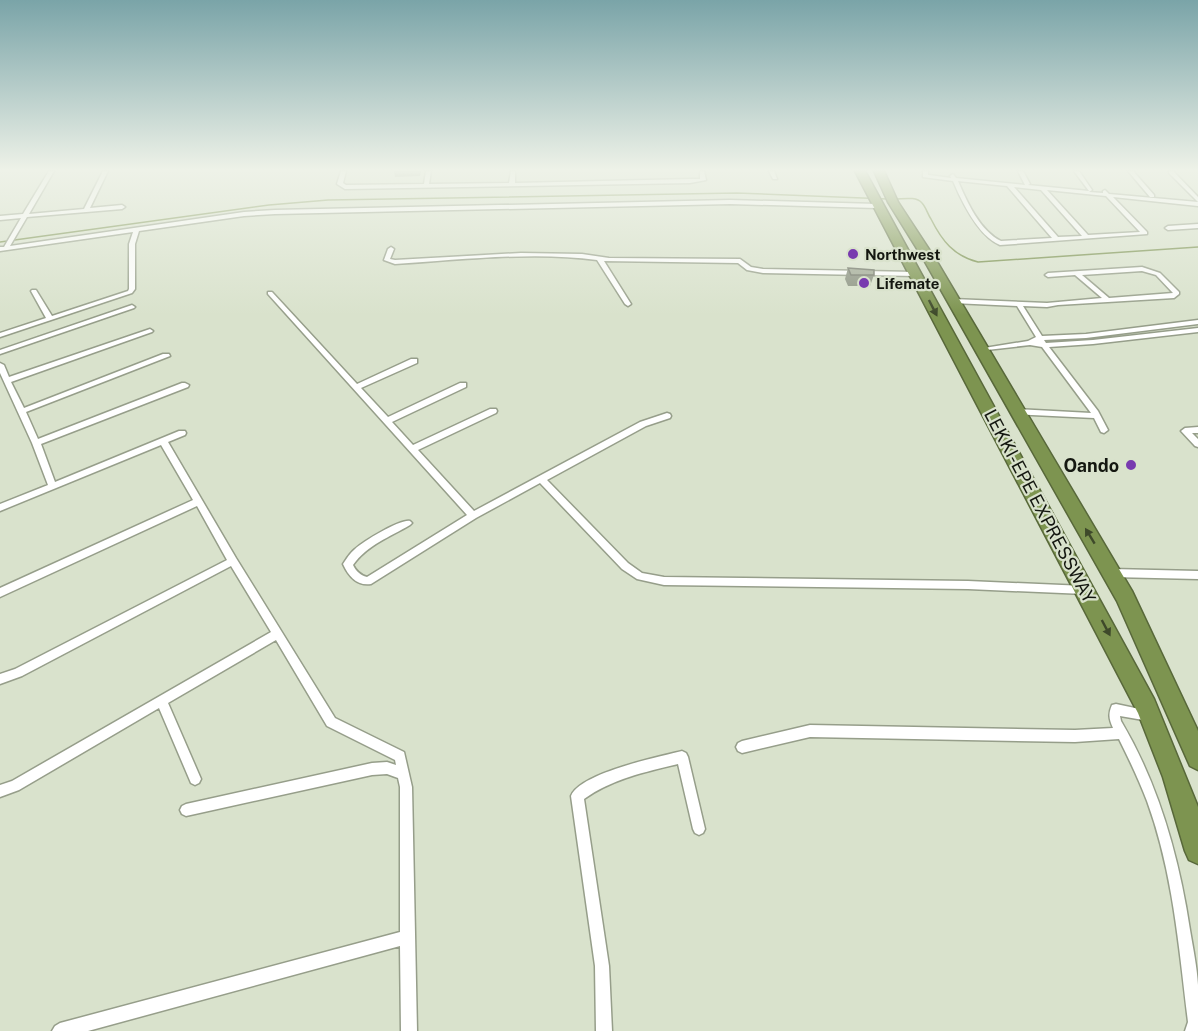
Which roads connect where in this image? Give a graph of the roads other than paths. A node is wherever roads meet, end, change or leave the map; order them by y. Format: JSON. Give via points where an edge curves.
{"nodes":[{"id":1,"x":23,"y":219,"type":"edge"},
{"id":2,"x":209,"y":219,"type":"edge"},
{"id":3,"x":890,"y":219,"type":"edge"},
{"id":4,"x":894,"y":219,"type":"edge"},
{"id":5,"x":977,"y":219,"type":"edge"},
{"id":6,"x":1039,"y":219,"type":"edge"},
{"id":7,"x":1070,"y":219,"type":"edge"},
{"id":8,"x":1132,"y":219,"type":"edge"},
{"id":9,"x":1198,"y":226,"type":"edge"},
{"id":10,"x":1168,"y":228,"type":"dead end"},
{"id":11,"x":136,"y":230,"type":"junction"},
{"id":12,"x":1086,"y":237,"type":"junction"},
{"id":13,"x":1056,"y":239,"type":"junction"},
{"id":14,"x":3,"y":249,"type":"edge"},
{"id":15,"x":391,"y":249,"type":"dead end"},
{"id":16,"x":600,"y":260,"type":"junction"},
{"id":17,"x":915,"y":274,"type":"junction"},
{"id":18,"x":1077,"y":274,"type":"junction"},
{"id":19,"x":1048,"y":275,"type":"dead end"},
{"id":20,"x":34,"y":291,"type":"dead end"},
{"id":21,"x":270,"y":293,"type":"dead end"},
{"id":22,"x":1108,"y":300,"type":"junction"},
{"id":23,"x":952,"y":301,"type":"junction"},
{"id":24,"x":628,"y":304,"type":"dead end"},
{"id":25,"x":1019,"y":304,"type":"junction"},
{"id":26,"x":132,"y":307,"type":"dead end"},
{"id":27,"x":48,"y":315,"type":"junction"},
{"id":28,"x":1198,"y":322,"type":"edge"},
{"id":29,"x":1167,"y":326,"type":"junction"},
{"id":30,"x":0,"y":327,"type":"edge"},
{"id":31,"x":1198,"y":330,"type":"edge"},
{"id":32,"x":150,"y":331,"type":"dead end"},
{"id":33,"x":1174,"y":333,"type":"junction"},
{"id":34,"x":0,"y":335,"type":"edge"},
{"id":35,"x":1042,"y":342,"type":"junction"},
{"id":36,"x":980,"y":350,"type":"junction"},
{"id":37,"x":0,"y":352,"type":"edge"},
{"id":38,"x":166,"y":356,"type":"dead end"},
{"id":39,"x":414,"y":361,"type":"dead end"},
{"id":40,"x":0,"y":365,"type":"edge"},
{"id":41,"x":9,"y":380,"type":"junction"},
{"id":42,"x":186,"y":385,"type":"dead end"},
{"id":43,"x":463,"y":385,"type":"dead end"},
{"id":44,"x":356,"y":387,"type":"junction"},
{"id":45,"x":22,"y":411,"type":"junction"},
{"id":46,"x":493,"y":411,"type":"dead end"},
{"id":47,"x":1016,"y":412,"type":"junction"},
{"id":48,"x":667,"y":416,"type":"dead end"},
{"id":49,"x":1097,"y":416,"type":"junction"},
{"id":50,"x":387,"y":422,"type":"junction"},
{"id":51,"x":1104,"y":430,"type":"dead end"},
{"id":52,"x":1198,"y":430,"type":"edge"},
{"id":53,"x":182,"y":433,"type":"dead end"},
{"id":54,"x":164,"y":442,"type":"junction"},
{"id":55,"x":36,"y":443,"type":"junction"},
{"id":56,"x":1198,"y":444,"type":"edge"},
{"id":57,"x":412,"y":449,"type":"junction"},
{"id":58,"x":541,"y":479,"type":"junction"},
{"id":59,"x":52,"y":485,"type":"junction"},
{"id":60,"x":198,"y":502,"type":"junction"},
{"id":61,"x":0,"y":508,"type":"edge"},
{"id":62,"x":473,"y":516,"type":"junction"},
{"id":63,"x":407,"y":523,"type":"dead end"},
{"id":64,"x":233,"y":561,"type":"junction"},
{"id":65,"x":1112,"y":573,"type":"junction"},
{"id":66,"x":1198,"y":575,"type":"edge"},
{"id":67,"x":1085,"y":590,"type":"junction"},
{"id":68,"x":0,"y":593,"type":"edge"},
{"id":69,"x":277,"y":634,"type":"junction"},
{"id":70,"x":0,"y":679,"type":"edge"},
{"id":71,"x":1135,"y":683,"type":"junction"},
{"id":72,"x":1167,"y":685,"type":"junction"},
{"id":73,"x":162,"y":701,"type":"junction"},
{"id":74,"x":1151,"y":716,"type":"junction"},
{"id":75,"x":1122,"y":733,"type":"junction"},
{"id":76,"x":742,"y":747,"type":"dead end"},
{"id":77,"x":1198,"y":758,"type":"edge"},
{"id":78,"x":403,"y":774,"type":"junction"},
{"id":79,"x":195,"y":779,"type":"dead end"},
{"id":80,"x":0,"y":791,"type":"edge"},
{"id":81,"x":186,"y":810,"type":"dead end"},
{"id":82,"x":699,"y":829,"type":"dead end"},
{"id":83,"x":1198,"y":851,"type":"edge"},
{"id":84,"x":407,"y":937,"type":"junction"},
{"id":85,"x":60,"y":1031,"type":"edge"},
{"id":86,"x":409,"y":1031,"type":"edge"},
{"id":87,"x":604,"y":1031,"type":"edge"},
{"id":88,"x":1194,"y":1031,"type":"edge"}],
"edges":[{"from":1,"to":14,"type":"street"},
{"from":2,"to":11,"type":"street"},
{"from":3,"to":17,"type":"highway","name":"LEKKI-EPE EXPRESSWAY"},
{"from":4,"to":23,"type":"highway","name":"LEKKI-EPE EXPRESSWAY"},
{"from":5,"to":13,"type":"street","via":[[992,241]]},
{"from":6,"to":13,"type":"street"},
{"from":7,"to":12,"type":"street"},
{"from":8,"to":12,"type":"street","via":[[1145,233]]},
{"from":9,"to":10,"type":"street"},
{"from":11,"to":14,"type":"street"},
{"from":11,"to":27,"type":"street","via":[[130,292]]},
{"from":12,"to":13,"type":"street"},
{"from":15,"to":16,"type":"street","via":[[387,260],[395,262],[501,255],[582,256]]},
{"from":16,"to":17,"type":"street","via":[[731,260],[763,271]]},
{"from":16,"to":24,"type":"street"},
{"from":17,"to":67,"type":"highway","name":"LEKKI-EPE EXPRESSWAY","one_way":true},
{"from":18,"to":19,"type":"street"},
{"from":18,"to":22,"type":"street"},
{"from":18,"to":22,"type":"street","via":[[1151,271],[1177,292],[1174,296]]},
{"from":20,"to":27,"type":"street"},
{"from":21,"to":44,"type":"street"},
{"from":22,"to":25,"type":"street"},
{"from":23,"to":25,"type":"street"},
{"from":23,"to":36,"type":"highway","name":"LEKKI-EPE EXPRESSWAY"},
{"from":25,"to":35,"type":"street"},
{"from":26,"to":37,"type":"street"},
{"from":27,"to":30,"type":"street"},
{"from":27,"to":34,"type":"street"},
{"from":28,"to":29,"type":"street"},
{"from":29,"to":33,"type":"street"},
{"from":29,"to":35,"type":"street"},
{"from":31,"to":33,"type":"street"},
{"from":32,"to":41,"type":"street"},
{"from":33,"to":35,"type":"street"},
{"from":35,"to":36,"type":"street"},
{"from":35,"to":49,"type":"street"},
{"from":36,"to":47,"type":"highway","name":"LEKKI-EPE EXPRESSWAY"},
{"from":38,"to":45,"type":"street"},
{"from":39,"to":44,"type":"street"},
{"from":40,"to":41,"type":"street"},
{"from":41,"to":45,"type":"street"},
{"from":42,"to":55,"type":"street"},
{"from":43,"to":50,"type":"street"},
{"from":44,"to":50,"type":"street"},
{"from":45,"to":55,"type":"street"},
{"from":46,"to":57,"type":"street"},
{"from":47,"to":49,"type":"street"},
{"from":65,"to":47,"type":"highway","name":"LEKKI-EPE EXPRESSWAY","one_way":true},
{"from":48,"to":58,"type":"street","via":[[643,424]]},
{"from":49,"to":51,"type":"street"},
{"from":50,"to":57,"type":"street"},
{"from":52,"to":56,"type":"street","via":[[1185,430]]},
{"from":53,"to":54,"type":"street"},
{"from":54,"to":59,"type":"street"},
{"from":54,"to":60,"type":"street"},
{"from":55,"to":59,"type":"street"},
{"from":57,"to":62,"type":"street"},
{"from":58,"to":62,"type":"street"},
{"from":58,"to":67,"type":"street","via":[[625,566],[640,576],[664,581]]},
{"from":59,"to":61,"type":"street"},
{"from":60,"to":64,"type":"street"},
{"from":60,"to":68,"type":"street"},
{"from":62,"to":63,"type":"street","via":[[368,581],[359,580],[348,564],[358,552]]},
{"from":64,"to":69,"type":"street"},
{"from":64,"to":70,"type":"street"},
{"from":65,"to":66,"type":"street"},
{"from":65,"to":72,"type":"highway","name":"LEKKI-EPE EXPRESSWAY"},
{"from":67,"to":71,"type":"highway","name":"LEKKI-EPE EXPRESSWAY","one_way":true},
{"from":69,"to":73,"type":"street"},
{"from":69,"to":78,"type":"street","via":[[331,722],[400,756]]},
{"from":71,"to":72,"type":"highway"},
{"from":71,"to":74,"type":"highway","name":"LEKKI-EPE EXPRESSWAY"},
{"from":72,"to":77,"type":"highway","name":"LEKKI-EPE EXPRESSWAY"},
{"from":73,"to":79,"type":"street"},
{"from":73,"to":80,"type":"street"},
{"from":74,"to":75,"type":"street","via":[[1116,709],[1113,714]]},
{"from":74,"to":83,"type":"highway","name":"LEKKI-EPE EXPRESSWAY","via":[[1169,758]]},
{"from":75,"to":76,"type":"street","via":[[1075,736],[810,731]]},
{"from":75,"to":88,"type":"street","via":[[1147,782],[1169,849],[1184,928]]},
{"from":78,"to":81,"type":"street","via":[[387,768],[372,769]]},
{"from":78,"to":84,"type":"street"},
{"from":82,"to":87,"type":"street","via":[[682,757],[622,773],[577,795],[602,966]]},
{"from":84,"to":85,"type":"street"},
{"from":84,"to":86,"type":"street"}]}
